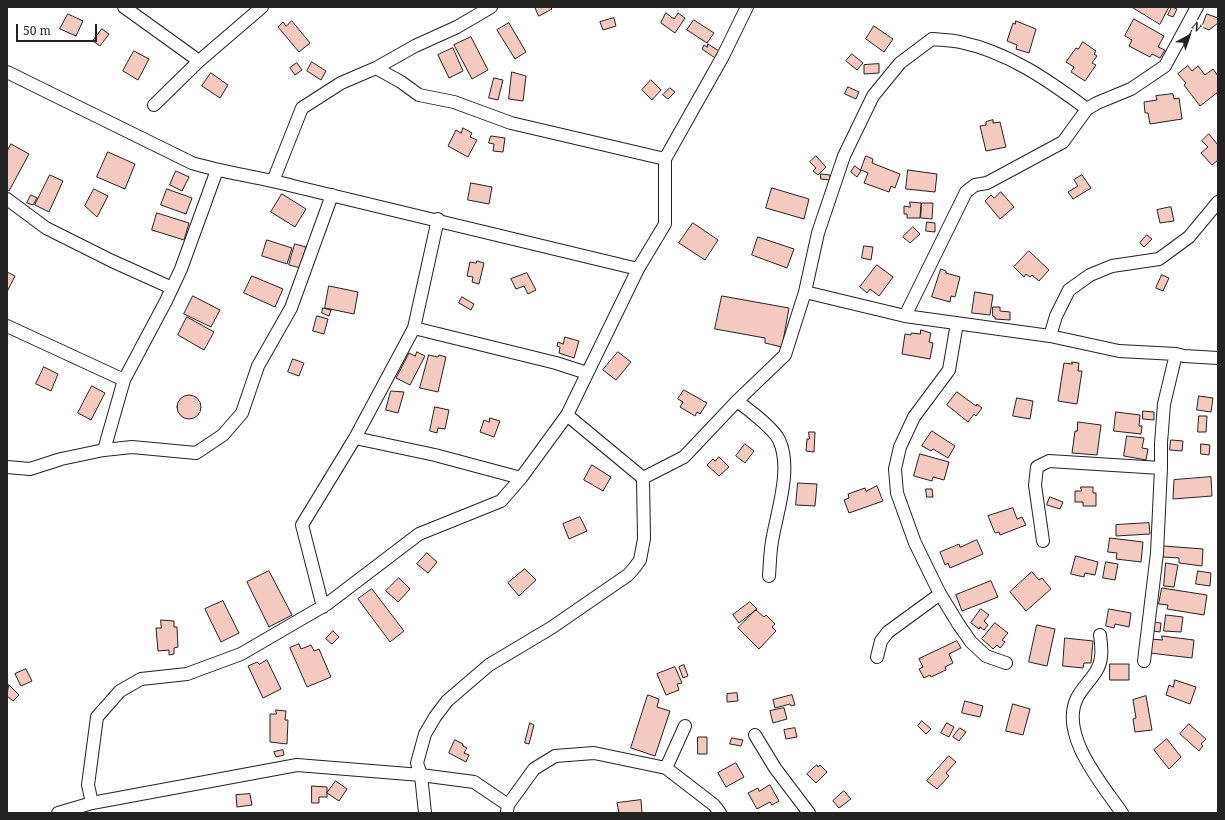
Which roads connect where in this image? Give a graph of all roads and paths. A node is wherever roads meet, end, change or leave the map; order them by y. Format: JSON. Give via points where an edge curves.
{"nodes":[{"id":1,"x":124,"y":7,"type":"edge"},
{"id":2,"x":262,"y":7,"type":"edge"},
{"id":3,"x":491,"y":7,"type":"edge"},
{"id":4,"x":748,"y":7,"type":"edge"},
{"id":5,"x":1197,"y":7,"type":"edge"},
{"id":6,"x":199,"y":61,"type":"junction"},
{"id":7,"x":376,"y":68,"type":"junction"},
{"id":8,"x":7,"y":72,"type":"edge"},
{"id":9,"x":154,"y":105,"type":"dead end"},
{"id":10,"x":1087,"y":109,"type":"junction"},
{"id":11,"x":665,"y":159,"type":"junction"},
{"id":12,"x":217,"y":170,"type":"junction"},
{"id":13,"x":272,"y":181,"type":"junction"},
{"id":14,"x":332,"y":195,"type":"junction"},
{"id":15,"x":7,"y":199,"type":"edge"},
{"id":16,"x":1218,"y":202,"type":"edge"},
{"id":17,"x":438,"y":219,"type":"junction"},
{"id":18,"x":638,"y":269,"type":"junction"},
{"id":19,"x":172,"y":288,"type":"junction"},
{"id":20,"x":804,"y":292,"type":"junction"},
{"id":21,"x":905,"y":316,"type":"junction"},
{"id":22,"x":957,"y":324,"type":"junction"},
{"id":23,"x":7,"y":326,"type":"edge"},
{"id":24,"x":414,"y":328,"type":"junction"},
{"id":25,"x":1050,"y":336,"type":"junction"},
{"id":26,"x":1176,"y":354,"type":"junction"},
{"id":27,"x":1218,"y":358,"type":"edge"},
{"id":28,"x":587,"y":373,"type":"junction"},
{"id":29,"x":124,"y":380,"type":"junction"},
{"id":30,"x":737,"y":401,"type":"junction"},
{"id":31,"x":567,"y":415,"type":"junction"},
{"id":32,"x":355,"y":438,"type":"junction"},
{"id":33,"x":104,"y":450,"type":"junction"},
{"id":34,"x":7,"y":467,"type":"edge"},
{"id":35,"x":1161,"y":468,"type":"junction"},
{"id":36,"x":521,"y":478,"type":"junction"},
{"id":37,"x":643,"y":478,"type":"junction"},
{"id":38,"x":1043,"y":541,"type":"dead end"},
{"id":39,"x":769,"y":576,"type":"dead end"},
{"id":40,"x":940,"y":594,"type":"junction"},
{"id":41,"x":323,"y":606,"type":"junction"},
{"id":42,"x":1100,"y":635,"type":"dead end"},
{"id":43,"x":877,"y":657,"type":"dead end"},
{"id":44,"x":1144,"y":661,"type":"dead end"},
{"id":45,"x":1006,"y":663,"type":"dead end"},
{"id":46,"x":685,"y":726,"type":"dead end"},
{"id":47,"x":755,"y":734,"type":"dead end"},
{"id":48,"x":666,"y":768,"type":"junction"},
{"id":49,"x":421,"y":775,"type":"junction"},
{"id":50,"x":92,"y":803,"type":"junction"},
{"id":51,"x":507,"y":809,"type":"edge"},
{"id":52,"x":58,"y":813,"type":"edge"},
{"id":53,"x":425,"y":813,"type":"edge"},
{"id":54,"x":720,"y":813,"type":"edge"},
{"id":55,"x":809,"y":813,"type":"edge"},
{"id":56,"x":1122,"y":813,"type":"edge"}],
"edges":[{"from":1,"to":6,"type":"street"},
{"from":2,"to":6,"type":"street"},
{"from":3,"to":7,"type":"street"},
{"from":4,"to":11,"type":"street"},
{"from":5,"to":10,"type":"street","via":[[1165,66],[1131,89]]},
{"from":6,"to":9,"type":"street"},
{"from":7,"to":11,"type":"street","via":[[419,95],[454,102],[511,123]]},
{"from":7,"to":13,"type":"street","via":[[341,83],[302,108]]},
{"from":8,"to":12,"type":"street","via":[[192,163]]},
{"from":10,"to":20,"type":"street","via":[[1040,75],[996,52],[959,41],[932,39],[900,63],[872,96],[844,156],[818,232]]},
{"from":10,"to":21,"type":"street","via":[[1063,142],[986,183],[975,185],[966,192]]},
{"from":11,"to":18,"type":"street","via":[[665,224]]},
{"from":12,"to":13,"type":"street"},
{"from":12,"to":19,"type":"street"},
{"from":13,"to":14,"type":"street"},
{"from":14,"to":17,"type":"street"},
{"from":14,"to":33,"type":"street","via":[[291,308],[258,366],[242,413],[223,435],[196,453],[132,447]]},
{"from":15,"to":19,"type":"street","via":[[46,228]]},
{"from":16,"to":25,"type":"street","via":[[1189,237],[1159,259],[1112,266],[1090,275],[1069,290],[1056,316]]},
{"from":17,"to":18,"type":"street"},
{"from":17,"to":24,"type":"street"},
{"from":18,"to":28,"type":"street"},
{"from":19,"to":29,"type":"street"},
{"from":20,"to":21,"type":"street"},
{"from":20,"to":30,"type":"street","via":[[786,355]]},
{"from":21,"to":22,"type":"street"},
{"from":22,"to":25,"type":"street"},
{"from":22,"to":40,"type":"street","via":[[949,370],[914,417],[900,447],[895,469],[899,501],[915,543]]},
{"from":23,"to":29,"type":"street"},
{"from":24,"to":28,"type":"street"},
{"from":24,"to":32,"type":"street"},
{"from":25,"to":26,"type":"street","via":[[1119,351]]},
{"from":26,"to":27,"type":"street"},
{"from":26,"to":35,"type":"street","via":[[1164,404]]},
{"from":28,"to":31,"type":"street"},
{"from":29,"to":33,"type":"street"},
{"from":30,"to":37,"type":"street","via":[[684,458]]},
{"from":30,"to":39,"type":"street","via":[[779,439],[784,459],[779,514],[770,551]]},
{"from":31,"to":36,"type":"street"},
{"from":31,"to":37,"type":"street"},
{"from":32,"to":36,"type":"street","via":[[435,455]]},
{"from":32,"to":41,"type":"street","via":[[302,526]]},
{"from":33,"to":34,"type":"street","via":[[30,469]]},
{"from":35,"to":38,"type":"street","via":[[1049,461],[1037,467],[1035,485]]},
{"from":35,"to":44,"type":"street","via":[[1157,553]]},
{"from":36,"to":41,"type":"street","via":[[501,502],[419,534]]},
{"from":37,"to":49,"type":"street","via":[[644,539],[640,560],[635,567],[628,575],[550,628],[489,665],[448,701],[425,734],[417,762]]},
{"from":40,"to":43,"type":"street","via":[[888,632],[881,641]]},
{"from":40,"to":45,"type":"street","via":[[970,642],[986,656]]},
{"from":41,"to":50,"type":"street","via":[[241,654],[187,674],[141,679],[120,691],[97,717],[88,784]]},
{"from":42,"to":56,"type":"street","via":[[1099,665],[1076,699],[1072,717],[1080,748]]},
{"from":46,"to":48,"type":"street"},
{"from":47,"to":55,"type":"street","via":[[775,768]]},
{"from":48,"to":51,"type":"street","via":[[594,753],[555,756],[534,769]]},
{"from":48,"to":54,"type":"street","via":[[714,805]]},
{"from":49,"to":50,"type":"street","via":[[297,765]]},
{"from":49,"to":51,"type":"street","via":[[474,782]]},
{"from":49,"to":53,"type":"street"},
{"from":50,"to":52,"type":"street"}]}
